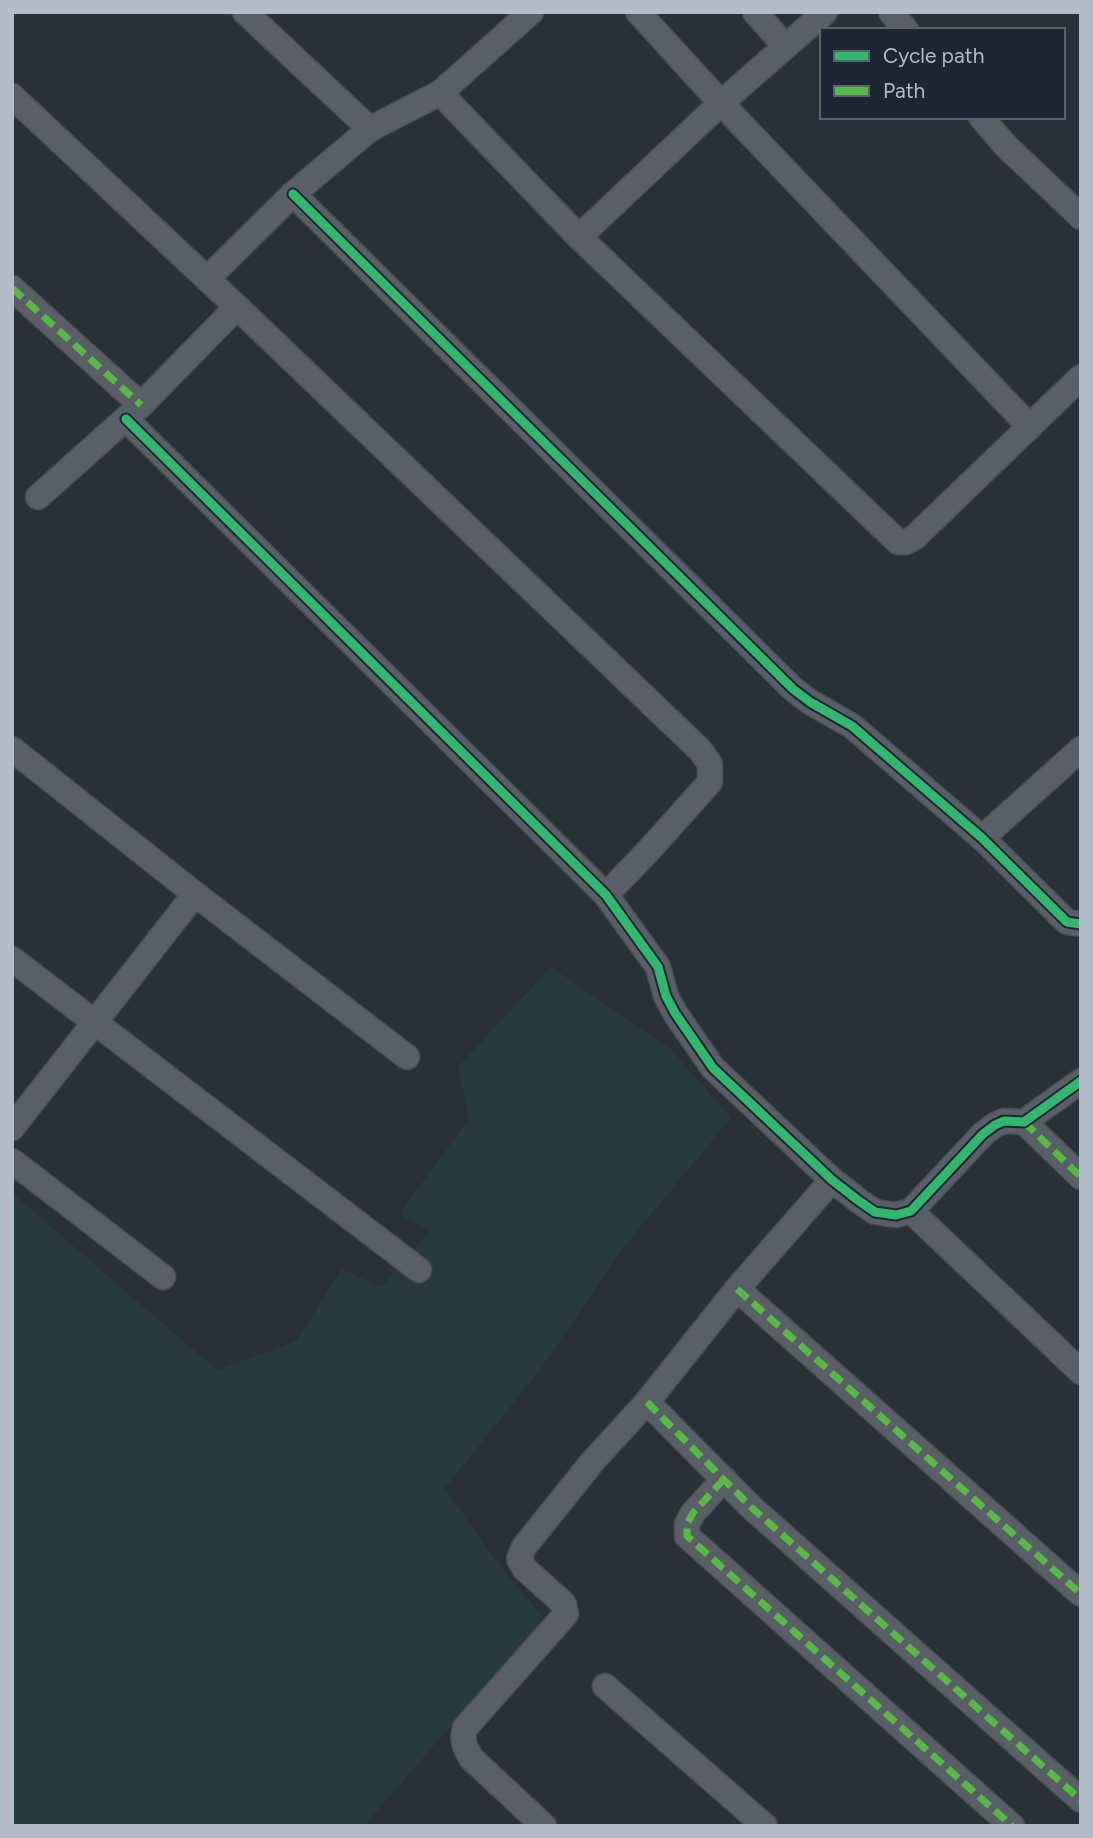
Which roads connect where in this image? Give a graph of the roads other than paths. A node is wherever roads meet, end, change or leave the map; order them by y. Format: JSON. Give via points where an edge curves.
{"nodes":[{"id":1,"x":246,"y":12,"type":"edge"},
{"id":2,"x":638,"y":12,"type":"edge"},
{"id":3,"x":755,"y":12,"type":"edge"},
{"id":4,"x":825,"y":12,"type":"edge"},
{"id":5,"x":891,"y":12,"type":"edge"},
{"id":6,"x":516,"y":17,"type":"edge"},
{"id":7,"x":904,"y":28,"type":"edge"},
{"id":8,"x":785,"y":46,"type":"junction"},
{"id":9,"x":439,"y":93,"type":"junction"},
{"id":10,"x":12,"y":96,"type":"edge"},
{"id":11,"x":721,"y":103,"type":"junction"},
{"id":12,"x":983,"y":119,"type":"edge"},
{"id":13,"x":370,"y":129,"type":"junction"},
{"id":14,"x":293,"y":194,"type":"junction"},
{"id":15,"x":1081,"y":217,"type":"edge"},
{"id":16,"x":579,"y":237,"type":"junction"},
{"id":17,"x":207,"y":279,"type":"junction"},
{"id":18,"x":12,"y":288,"type":"edge"},
{"id":19,"x":237,"y":307,"type":"junction"},
{"id":20,"x":1081,"y":377,"type":"edge"},
{"id":21,"x":134,"y":412,"type":"junction"},
{"id":22,"x":1030,"y":427,"type":"junction"},
{"id":23,"x":38,"y":497,"type":"dead end"},
{"id":24,"x":12,"y":749,"type":"edge"},
{"id":25,"x":1081,"y":749,"type":"edge"},
{"id":26,"x":982,"y":838,"type":"junction"},
{"id":27,"x":195,"y":894,"type":"junction"},
{"id":28,"x":606,"y":895,"type":"junction"},
{"id":29,"x":1081,"y":924,"type":"edge"},
{"id":30,"x":12,"y":959,"type":"edge"},
{"id":31,"x":96,"y":1022,"type":"junction"},
{"id":32,"x":407,"y":1057,"type":"dead end"},
{"id":33,"x":1081,"y":1080,"type":"edge"},
{"id":34,"x":1024,"y":1122,"type":"junction"},
{"id":35,"x":12,"y":1128,"type":"edge"},
{"id":36,"x":12,"y":1161,"type":"edge"},
{"id":37,"x":1081,"y":1177,"type":"edge"},
{"id":38,"x":831,"y":1180,"type":"junction"},
{"id":39,"x":911,"y":1211,"type":"junction"},
{"id":40,"x":419,"y":1270,"type":"dead end"},
{"id":41,"x":163,"y":1277,"type":"dead end"},
{"id":42,"x":737,"y":1290,"type":"junction"},
{"id":43,"x":1081,"y":1371,"type":"edge"},
{"id":44,"x":647,"y":1402,"type":"junction"},
{"id":45,"x":724,"y":1479,"type":"junction"},
{"id":46,"x":1081,"y":1594,"type":"edge"},
{"id":47,"x":605,"y":1686,"type":"dead end"},
{"id":48,"x":1081,"y":1800,"type":"edge"},
{"id":49,"x":544,"y":1826,"type":"edge"},
{"id":50,"x":765,"y":1826,"type":"edge"},
{"id":51,"x":1012,"y":1826,"type":"edge"}],
"edges":[{"from":1,"to":13,"type":"street"},
{"from":2,"to":11,"type":"street"},
{"from":3,"to":8,"type":"street"},
{"from":4,"to":8,"type":"street"},
{"from":5,"to":7,"type":"street"},
{"from":6,"to":9,"type":"street"},
{"from":8,"to":11,"type":"street"},
{"from":9,"to":13,"type":"street"},
{"from":9,"to":16,"type":"street"},
{"from":10,"to":17,"type":"street"},
{"from":11,"to":16,"type":"street"},
{"from":11,"to":22,"type":"street"},
{"from":12,"to":15,"type":"street"},
{"from":13,"to":14,"type":"street"},
{"from":14,"to":17,"type":"street"},
{"from":14,"to":26,"type":"street","via":[[793,689],[852,726]]},
{"from":16,"to":22,"type":"street","via":[[898,542],[915,537]]},
{"from":17,"to":19,"type":"street"},
{"from":18,"to":21,"type":"street"},
{"from":19,"to":21,"type":"street"},
{"from":19,"to":28,"type":"street","via":[[700,750],[709,764],[710,782]]},
{"from":20,"to":22,"type":"street"},
{"from":21,"to":23,"type":"street"},
{"from":21,"to":28,"type":"street"},
{"from":24,"to":27,"type":"street"},
{"from":25,"to":26,"type":"street"},
{"from":26,"to":29,"type":"street","via":[[1067,922]]},
{"from":27,"to":31,"type":"street"},
{"from":27,"to":32,"type":"street"},
{"from":28,"to":38,"type":"street","via":[[658,967],[675,1013],[713,1068]]},
{"from":30,"to":31,"type":"street"},
{"from":31,"to":35,"type":"street"},
{"from":31,"to":40,"type":"street"},
{"from":33,"to":34,"type":"street"},
{"from":34,"to":37,"type":"street"},
{"from":34,"to":39,"type":"street","via":[[1004,1121],[989,1129]]},
{"from":36,"to":41,"type":"street"},
{"from":38,"to":39,"type":"street","via":[[875,1212],[896,1215]]},
{"from":38,"to":42,"type":"street"},
{"from":39,"to":43,"type":"street"},
{"from":42,"to":44,"type":"street"},
{"from":42,"to":46,"type":"street"},
{"from":44,"to":45,"type":"street"},
{"from":44,"to":49,"type":"street","via":[[524,1547],[519,1559],[564,1604],[566,1614],[462,1735],[471,1758]]},
{"from":45,"to":48,"type":"street"},
{"from":45,"to":51,"type":"street","via":[[693,1513],[687,1536]]},
{"from":47,"to":50,"type":"street"}]}
